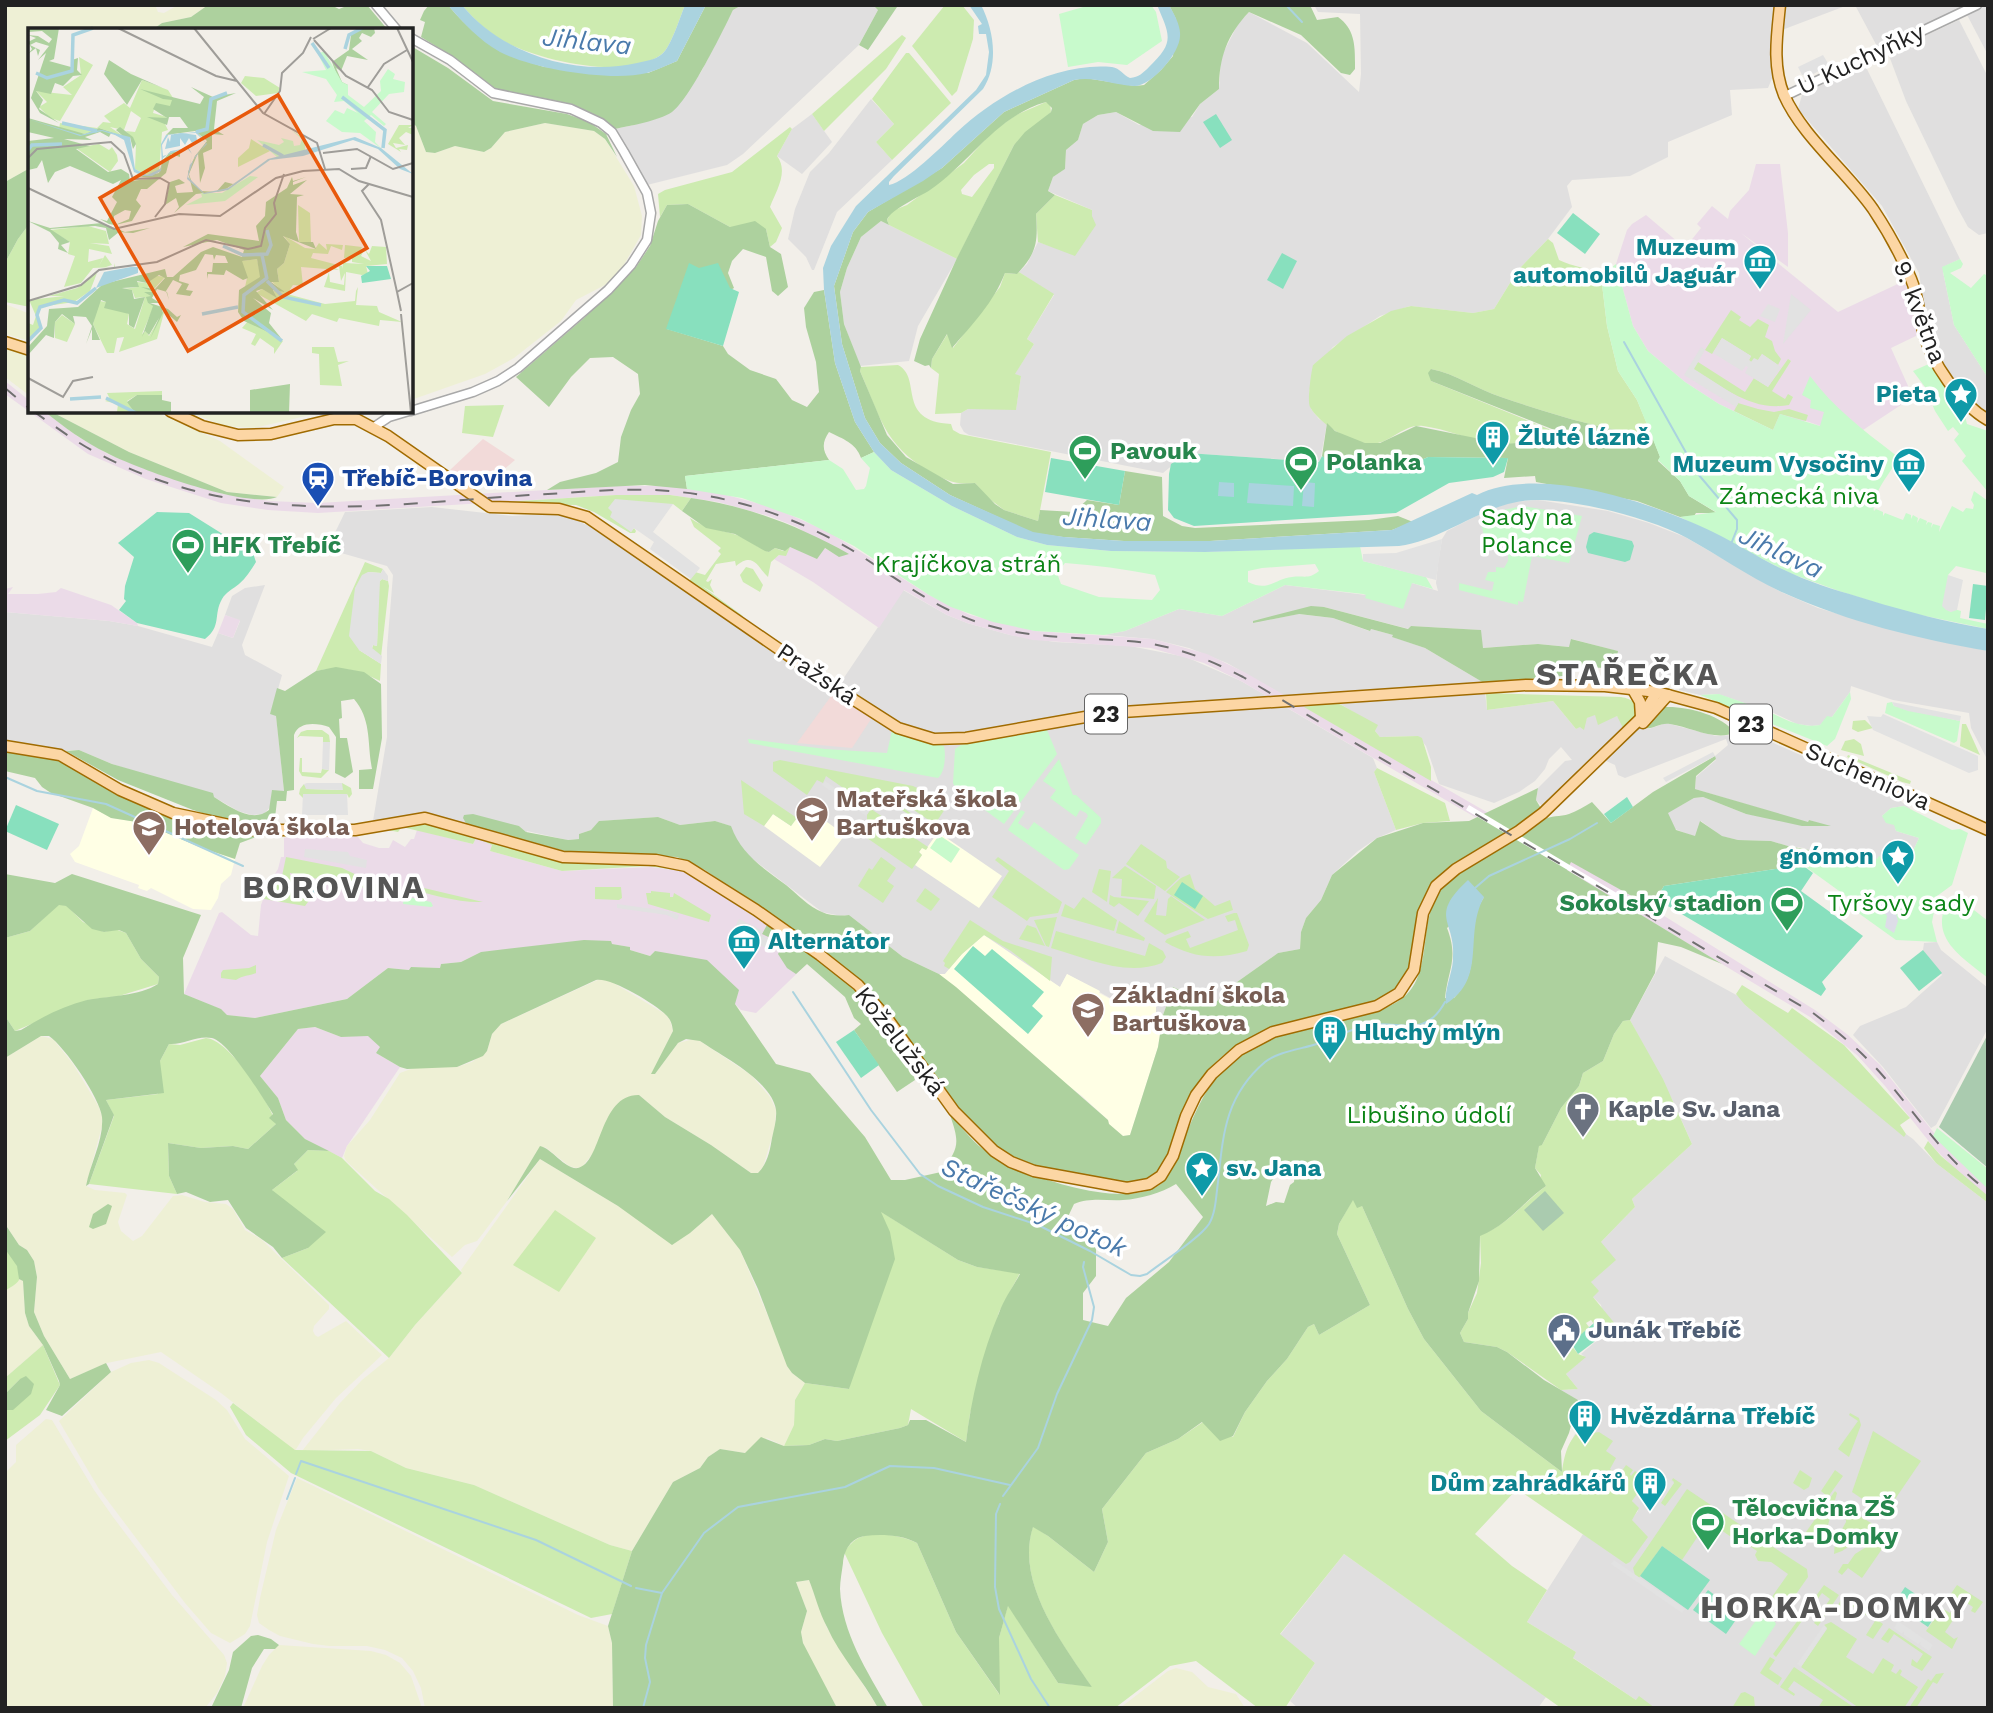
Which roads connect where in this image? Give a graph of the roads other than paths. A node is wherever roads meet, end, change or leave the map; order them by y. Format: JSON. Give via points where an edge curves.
{"nodes":[{"id":1,"x":376,"y":5,"type":"edge"},
{"id":2,"x":1780,"y":5,"type":"edge"},
{"id":3,"x":1976,"y":5,"type":"edge"},
{"id":4,"x":395,"y":28,"type":"edge"},
{"id":5,"x":413,"y":39,"type":"edge"},
{"id":6,"x":1785,"y":96,"type":"junction"},
{"id":7,"x":5,"y":342,"type":"edge"},
{"id":8,"x":28,"y":349,"type":"edge"},
{"id":9,"x":413,"y":410,"type":"edge"},
{"id":10,"x":174,"y":413,"type":"edge"},
{"id":11,"x":403,"y":413,"type":"edge"},
{"id":12,"x":1988,"y":420,"type":"edge"},
{"id":13,"x":374,"y":427,"type":"junction"},
{"id":14,"x":1632,"y":688,"type":"junction"},
{"id":15,"x":1657,"y":692,"type":"junction"},
{"id":16,"x":1668,"y":695,"type":"junction"},
{"id":17,"x":1335,"y":697,"type":"joint"},
{"id":18,"x":1641,"y":718,"type":"junction"},
{"id":19,"x":5,"y":746,"type":"edge"},
{"id":20,"x":1609,"y":752,"type":"junction"},
{"id":21,"x":1988,"y":830,"type":"edge"}],
"edges":[{"from":1,"to":4,"type":"street"},
{"from":2,"to":6,"type":"main road","name":"9. května","via":[[1776,53]]},
{"from":3,"to":6,"type":"street","name":"U Kuchyňky"},
{"from":5,"to":9,"type":"street","via":[[493,93],[571,109],[601,123],[647,193],[651,213],[647,240],[631,265],[519,368],[473,392]]},
{"from":6,"to":12,"type":"main road","name":"9. května","via":[[1796,116],[1872,208],[1912,279],[1932,353],[1961,398]]},
{"from":7,"to":8,"type":"main road"},
{"from":10,"to":13,"type":"main road","name":"Pražská","number":"23","via":[[238,435],[271,434],[334,419],[356,419]]},
{"from":11,"to":13,"type":"street"},
{"from":13,"to":17,"type":"main road","name":"Pražská","number":"23","via":[[491,508],[559,509],[599,523],[837,689],[898,728],[923,736],[966,738],[1108,713]]},
{"from":14,"to":15,"type":"main road","name":"Sucheniova","number":"23"},
{"from":14,"to":17,"type":"main road","name":"Sucheniova","number":"23","via":[[1526,685]]},
{"from":14,"to":18,"type":"main road","via":[[1640,702]]},
{"from":15,"to":16,"type":"main road","name":"Sucheniova","number":"23"},
{"from":15,"to":18,"type":"main road"},
{"from":16,"to":20,"type":"main road"},
{"from":16,"to":21,"type":"main road","name":"Sucheniova","number":"23","via":[[1716,708]]},
{"from":18,"to":20,"type":"main road"},
{"from":19,"to":20,"type":"main road","name":"Koželužská","via":[[60,755],[120,790],[173,813],[253,830],[355,830],[425,818],[569,858],[656,860],[687,866],[858,985],[954,1111],[995,1151],[1034,1171],[1121,1188],[1149,1184],[1161,1176],[1196,1096],[1212,1073],[1239,1049],[1273,1032],[1377,1006],[1399,993],[1414,970],[1423,913],[1436,886],[1521,830]]}]}
